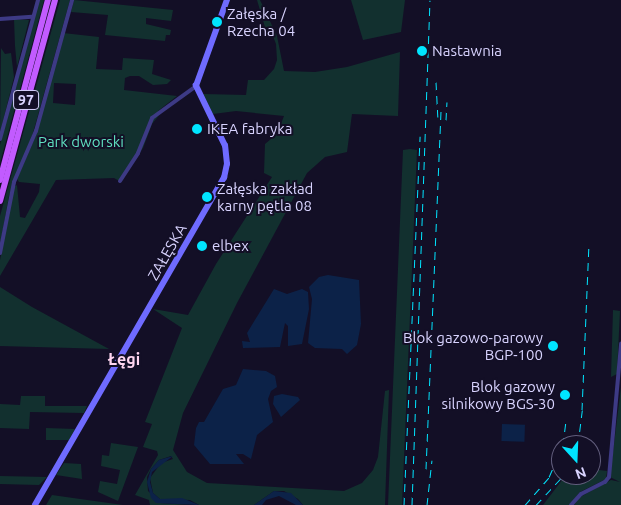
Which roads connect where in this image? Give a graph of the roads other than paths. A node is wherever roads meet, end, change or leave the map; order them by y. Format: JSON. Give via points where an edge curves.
{"nodes":[{"id":1,"x":38,"y":0,"type":"edge"},
{"id":2,"x":48,"y":0,"type":"edge"},
{"id":3,"x":55,"y":0,"type":"edge"},
{"id":4,"x":72,"y":0,"type":"edge"},
{"id":5,"x":228,"y":0,"type":"edge"},
{"id":6,"x":32,"y":17,"type":"junction"},
{"id":7,"x":0,"y":19,"type":"edge"},
{"id":8,"x":196,"y":86,"type":"junction"},
{"id":9,"x":0,"y":140,"type":"edge"},
{"id":10,"x":0,"y":180,"type":"edge"},
{"id":11,"x":120,"y":181,"type":"dead end"},
{"id":12,"x":0,"y":201,"type":"edge"},
{"id":13,"x":0,"y":253,"type":"edge"},
{"id":14,"x":621,"y":344,"type":"edge"},
{"id":15,"x":35,"y":505,"type":"edge"},
{"id":16,"x":572,"y":505,"type":"edge"}],
"edges":[{"from":1,"to":6,"type":"street"},
{"from":2,"to":10,"type":"main road","number":"97"},
{"from":3,"to":12,"type":"main road","number":"97"},
{"from":4,"to":13,"type":"street","via":[[36,131],[14,182]]},
{"from":5,"to":8,"type":"street"},
{"from":6,"to":7,"type":"street"},
{"from":6,"to":9,"type":"street"},
{"from":8,"to":11,"type":"street","via":[[152,118],[138,153]]},
{"from":8,"to":15,"type":"street","name":"ZAŁĘSKA","via":[[225,146],[227,164],[224,178]]},
{"from":14,"to":16,"type":"street","via":[[607,481],[582,494]]}]}
